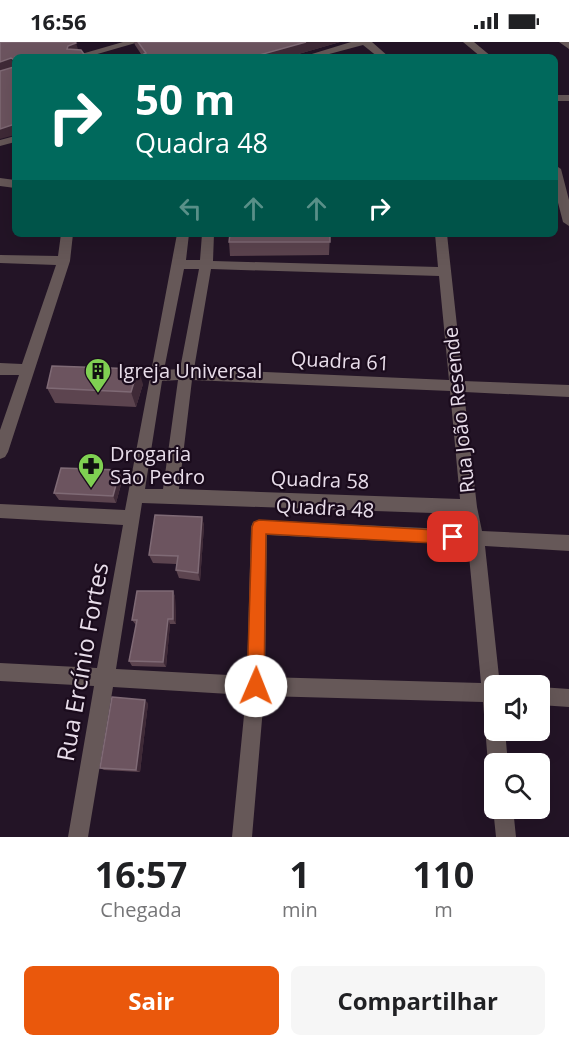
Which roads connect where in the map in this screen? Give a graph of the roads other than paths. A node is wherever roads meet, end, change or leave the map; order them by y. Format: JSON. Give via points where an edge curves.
{"nodes":[{"id":1,"x":134,"y":42,"type":"edge"},
{"id":2,"x":362,"y":42,"type":"edge"},
{"id":3,"x":366,"y":42,"type":"edge"},
{"id":4,"x":468,"y":42,"type":"edge"},
{"id":5,"x":564,"y":42,"type":"edge"},
{"id":6,"x":119,"y":44,"type":"edge"},
{"id":7,"x":569,"y":46,"type":"edge"},
{"id":8,"x":104,"y":50,"type":"edge"},
{"id":9,"x":88,"y":54,"type":"edge"},
{"id":10,"x":318,"y":54,"type":"edge"},
{"id":11,"x":380,"y":54,"type":"edge"},
{"id":12,"x":483,"y":54,"type":"edge"},
{"id":13,"x":558,"y":180,"type":"edge"},
{"id":14,"x":569,"y":222,"type":"edge"},
{"id":15,"x":67,"y":237,"type":"edge"},
{"id":16,"x":183,"y":237,"type":"edge"},
{"id":17,"x":208,"y":237,"type":"edge"},
{"id":18,"x":441,"y":237,"type":"edge"},
{"id":19,"x":0,"y":259,"type":"edge"},
{"id":20,"x":64,"y":261,"type":"junction"},
{"id":21,"x":179,"y":264,"type":"junction"},
{"id":22,"x":206,"y":265,"type":"junction"},
{"id":23,"x":445,"y":272,"type":"junction"},
{"id":24,"x":0,"y":369,"type":"edge"},
{"id":25,"x":27,"y":370,"type":"junction"},
{"id":26,"x":186,"y":374,"type":"junction"},
{"id":27,"x":156,"y":376,"type":"junction"},
{"id":28,"x":457,"y":386,"type":"junction"},
{"id":29,"x":569,"y":391,"type":"edge"},
{"id":30,"x":0,"y":452,"type":"edge"},
{"id":31,"x":137,"y":496,"type":"junction"},
{"id":32,"x":170,"y":496,"type":"junction"},
{"id":33,"x":469,"y":507,"type":"junction"},
{"id":34,"x":0,"y":511,"type":"edge"},
{"id":35,"x":133,"y":518,"type":"junction"},
{"id":36,"x":476,"y":539,"type":"junction"},
{"id":37,"x":569,"y":543,"type":"edge"},
{"id":38,"x":0,"y":672,"type":"edge"},
{"id":39,"x":491,"y":675,"type":"edge"},
{"id":40,"x":107,"y":678,"type":"junction"},
{"id":41,"x":256,"y":686,"type":"junction"},
{"id":42,"x":484,"y":693,"type":"edge"},
{"id":43,"x":550,"y":697,"type":"edge"},
{"id":44,"x":569,"y":698,"type":"edge"},
{"id":45,"x":504,"y":819,"type":"edge"},
{"id":46,"x":78,"y":837,"type":"edge"},
{"id":47,"x":242,"y":837,"type":"edge"},
{"id":48,"x":506,"y":837,"type":"edge"}],
"edges":[{"from":1,"to":6,"type":"street"},
{"from":2,"to":10,"type":"street"},
{"from":3,"to":11,"type":"street"},
{"from":4,"to":12,"type":"street"},
{"from":5,"to":7,"type":"street"},
{"from":6,"to":8,"type":"street"},
{"from":8,"to":9,"type":"street"},
{"from":13,"to":14,"type":"street"},
{"from":15,"to":20,"type":"street"},
{"from":16,"to":21,"type":"street","name":"Rua Ercínio Fortes"},
{"from":17,"to":22,"type":"street"},
{"from":18,"to":23,"type":"street","name":"Rua João Resende"},
{"from":19,"to":20,"type":"street"},
{"from":20,"to":25,"type":"street"},
{"from":21,"to":22,"type":"street"},
{"from":21,"to":27,"type":"street","name":"Rua Ercínio Fortes"},
{"from":22,"to":23,"type":"street"},
{"from":22,"to":26,"type":"street"},
{"from":23,"to":28,"type":"street","name":"Rua João Resende"},
{"from":24,"to":25,"type":"street"},
{"from":25,"to":30,"type":"street"},
{"from":26,"to":27,"type":"street","name":"Quadra 61"},
{"from":26,"to":28,"type":"street","name":"Quadra 61"},
{"from":26,"to":32,"type":"street"},
{"from":27,"to":31,"type":"street","name":"Rua Ercínio Fortes"},
{"from":28,"to":29,"type":"street","name":"Quadra 61"},
{"from":28,"to":33,"type":"street","name":"Rua João Resende"},
{"from":31,"to":32,"type":"street"},
{"from":31,"to":35,"type":"street","name":"Rua Ercínio Fortes"},
{"from":32,"to":33,"type":"street","name":"Quadra 58"},
{"from":33,"to":36,"type":"street","name":"Rua João Resende"},
{"from":34,"to":35,"type":"street"},
{"from":35,"to":40,"type":"street","name":"Rua Ercínio Fortes"},
{"from":36,"to":37,"type":"street"},
{"from":36,"to":39,"type":"street","name":"Rua João Resende"},
{"from":36,"to":41,"type":"street","name":"Quadra 48","via":[[259,527]]},
{"from":38,"to":40,"type":"street"},
{"from":40,"to":41,"type":"street"},
{"from":40,"to":46,"type":"street","name":"Rua Ercínio Fortes"},
{"from":41,"to":42,"type":"street"},
{"from":41,"to":47,"type":"street"},
{"from":43,"to":44,"type":"street"},
{"from":45,"to":48,"type":"street"}]}
